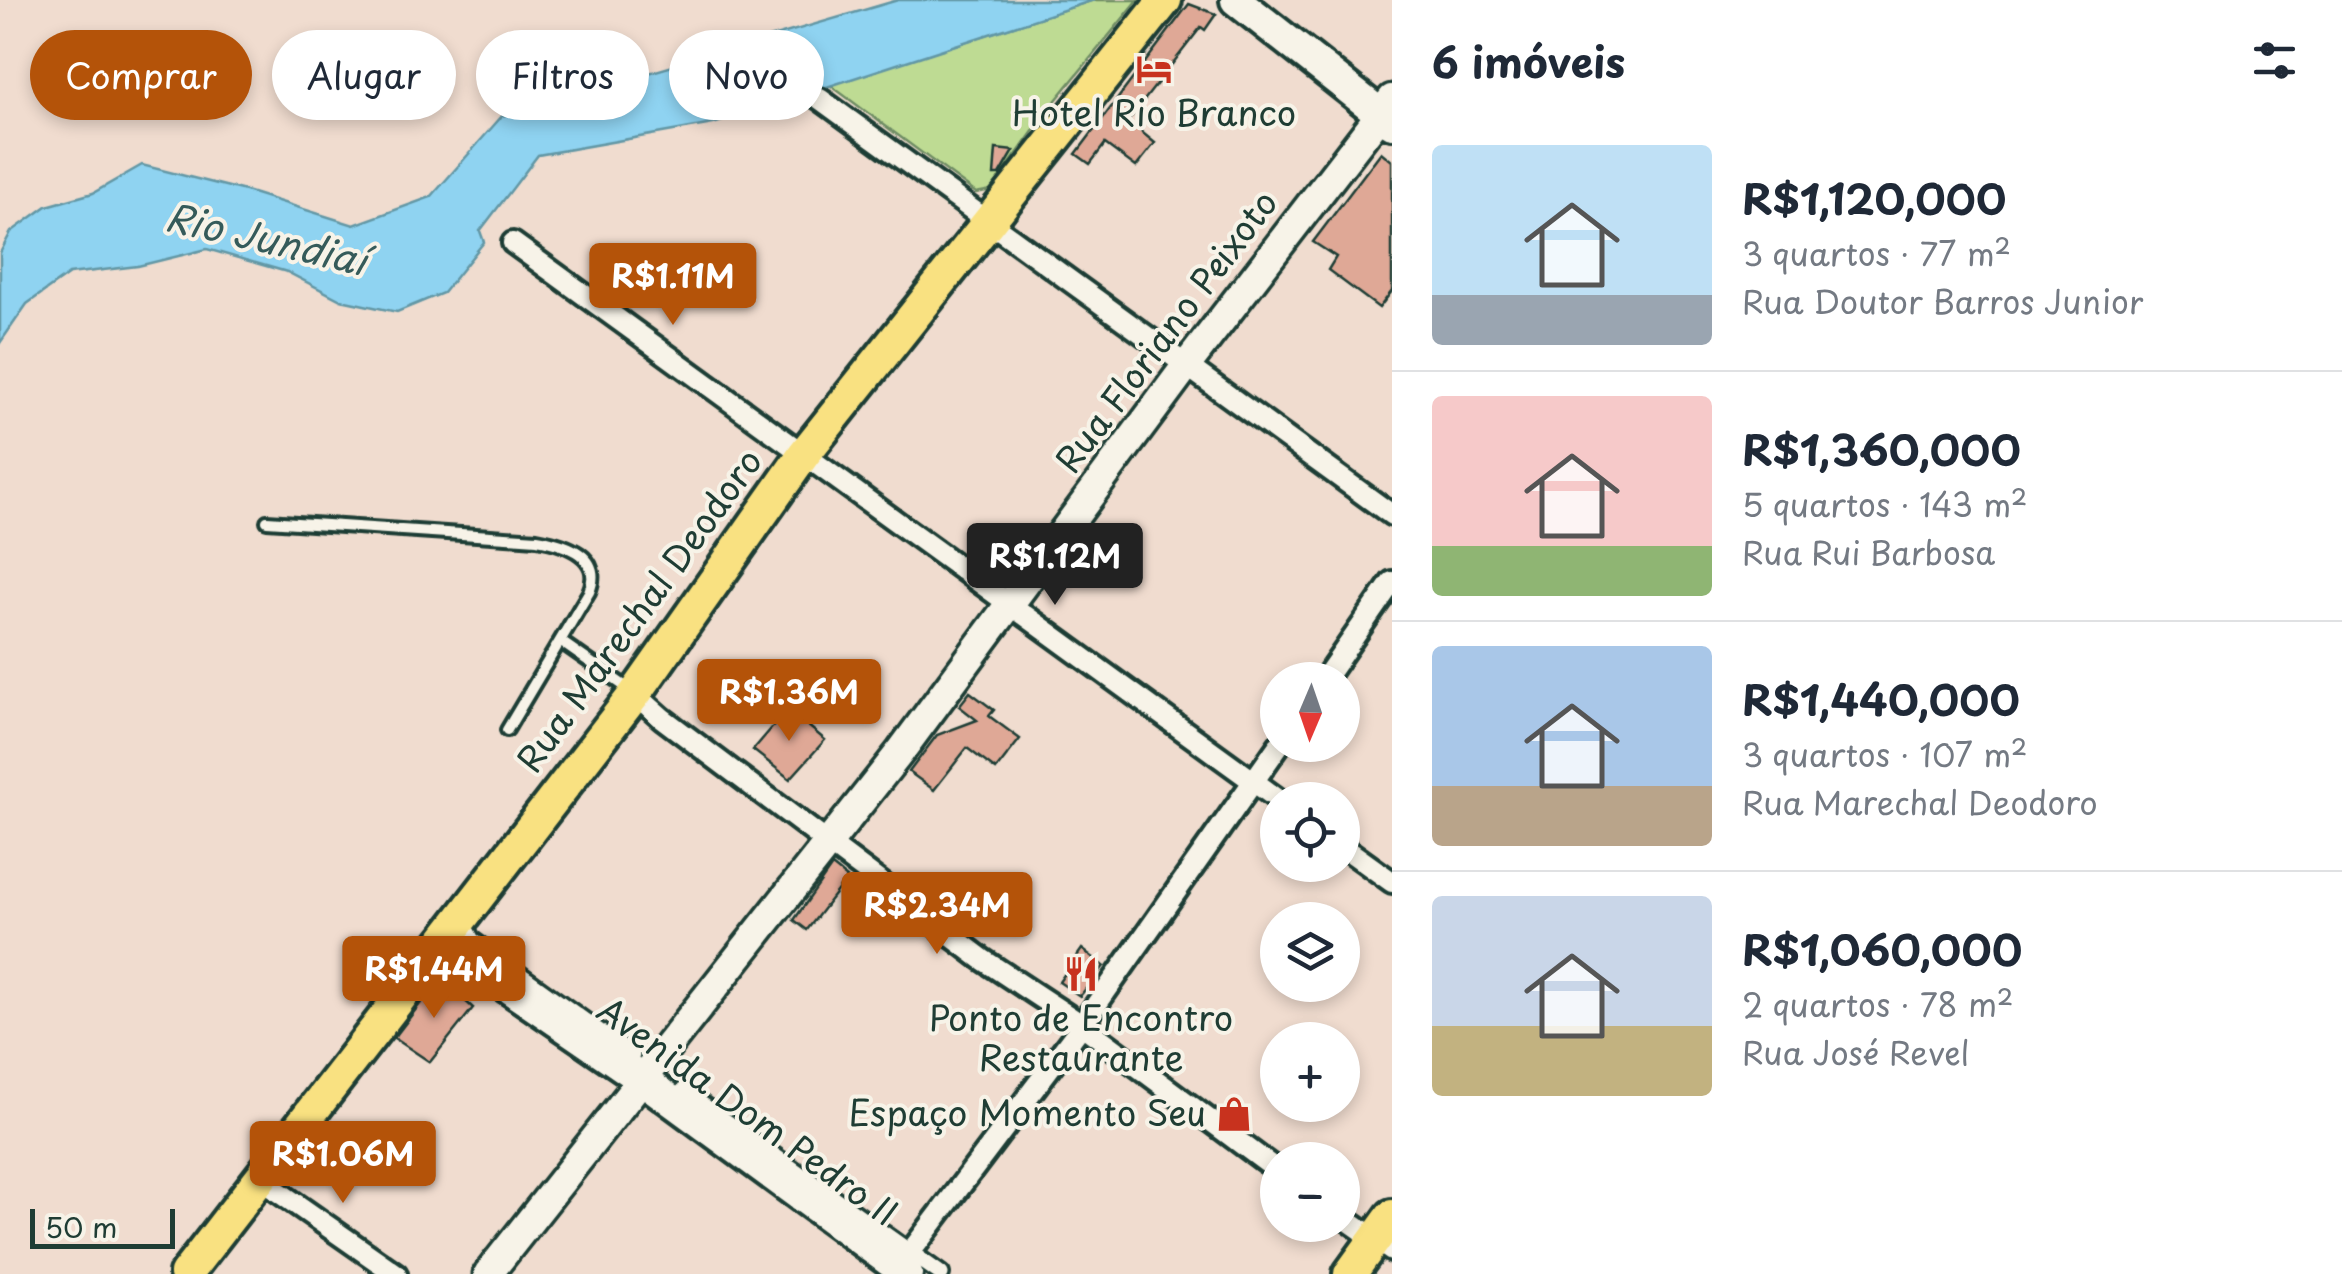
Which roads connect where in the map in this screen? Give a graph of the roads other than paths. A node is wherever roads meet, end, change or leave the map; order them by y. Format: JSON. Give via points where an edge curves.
{"nodes":[{"id":1,"x":1165,"y":0,"type":"edge"},
{"id":2,"x":1236,"y":0,"type":"edge"},
{"id":3,"x":824,"y":101,"type":"edge"},
{"id":4,"x":1388,"y":112,"type":"edge"},
{"id":5,"x":989,"y":222,"type":"junction"},
{"id":6,"x":512,"y":243,"type":"dead end"},
{"id":7,"x":1186,"y":366,"type":"junction"},
{"id":8,"x":804,"y":454,"type":"junction"},
{"id":9,"x":1392,"y":516,"type":"edge"},
{"id":10,"x":267,"y":521,"type":"dead end"},
{"id":11,"x":1392,"y":582,"type":"edge"},
{"id":12,"x":1008,"y":605,"type":"junction"},
{"id":13,"x":560,"y":641,"type":"junction"},
{"id":14,"x":1336,"y":662,"type":"edge"},
{"id":15,"x":635,"y":694,"type":"junction"},
{"id":16,"x":507,"y":730,"type":"dead end"},
{"id":17,"x":1268,"y":762,"type":"edge"},
{"id":18,"x":1254,"y":782,"type":"junction"},
{"id":19,"x":1260,"y":786,"type":"edge"},
{"id":20,"x":827,"y":843,"type":"junction"},
{"id":21,"x":1360,"y":859,"type":"edge"},
{"id":22,"x":1392,"y":882,"type":"edge"},
{"id":23,"x":452,"y":931,"type":"junction"},
{"id":24,"x":1082,"y":1024,"type":"junction"},
{"id":25,"x":647,"y":1074,"type":"junction"},
{"id":26,"x":1260,"y":1158,"type":"edge"},
{"id":27,"x":260,"y":1179,"type":"junction"},
{"id":28,"x":1360,"y":1224,"type":"edge"},
{"id":29,"x":1386,"y":1236,"type":"edge"},
{"id":30,"x":903,"y":1267,"type":"edge"},
{"id":31,"x":186,"y":1274,"type":"edge"},
{"id":32,"x":396,"y":1274,"type":"edge"},
{"id":33,"x":488,"y":1274,"type":"edge"},
{"id":34,"x":941,"y":1274,"type":"edge"},
{"id":35,"x":1350,"y":1274,"type":"edge"}],
"edges":[{"from":1,"to":5,"type":"main road","name":"Rua Marechal Deodoro"},
{"from":2,"to":4,"type":"main road"},
{"from":3,"to":5,"type":"street"},
{"from":4,"to":7,"type":"street","name":"Rua Floriano Peixoto"},
{"from":5,"to":7,"type":"street"},
{"from":5,"to":8,"type":"main road","name":"Rua Marechal Deodoro"},
{"from":6,"to":8,"type":"street"},
{"from":7,"to":9,"type":"street"},
{"from":7,"to":12,"type":"street","name":"Rua Floriano Peixoto"},
{"from":8,"to":12,"type":"street"},
{"from":8,"to":15,"type":"main road","name":"Rua Marechal Deodoro"},
{"from":10,"to":13,"type":"lane","via":[[568,544],[591,564],[594,579]]},
{"from":11,"to":14,"type":"street"},
{"from":12,"to":18,"type":"street"},
{"from":12,"to":20,"type":"street","name":"Rua Floriano Peixoto"},
{"from":13,"to":15,"type":"lane"},
{"from":13,"to":16,"type":"lane"},
{"from":15,"to":20,"type":"street"},
{"from":15,"to":23,"type":"main road","name":"Rua Marechal Deodoro"},
{"from":17,"to":18,"type":"street"},
{"from":18,"to":19,"type":"street"},
{"from":18,"to":24,"type":"street"},
{"from":20,"to":24,"type":"street"},
{"from":20,"to":25,"type":"street","name":"Rua Floriano Peixoto"},
{"from":21,"to":22,"type":"street"},
{"from":23,"to":25,"type":"main road","name":"Avenida Dom Pedro II"},
{"from":23,"to":27,"type":"main road","name":"Rua Marechal Deodoro"},
{"from":24,"to":26,"type":"street"},
{"from":24,"to":30,"type":"street"},
{"from":25,"to":30,"type":"main road","name":"Avenida Dom Pedro II"},
{"from":25,"to":33,"type":"street","name":"Rua Floriano Peixoto"},
{"from":27,"to":31,"type":"main road","name":"Rua Marechal Deodoro"},
{"from":27,"to":32,"type":"street"},
{"from":28,"to":29,"type":"street"},
{"from":29,"to":35,"type":"main road"},
{"from":30,"to":34,"type":"street"}]}
